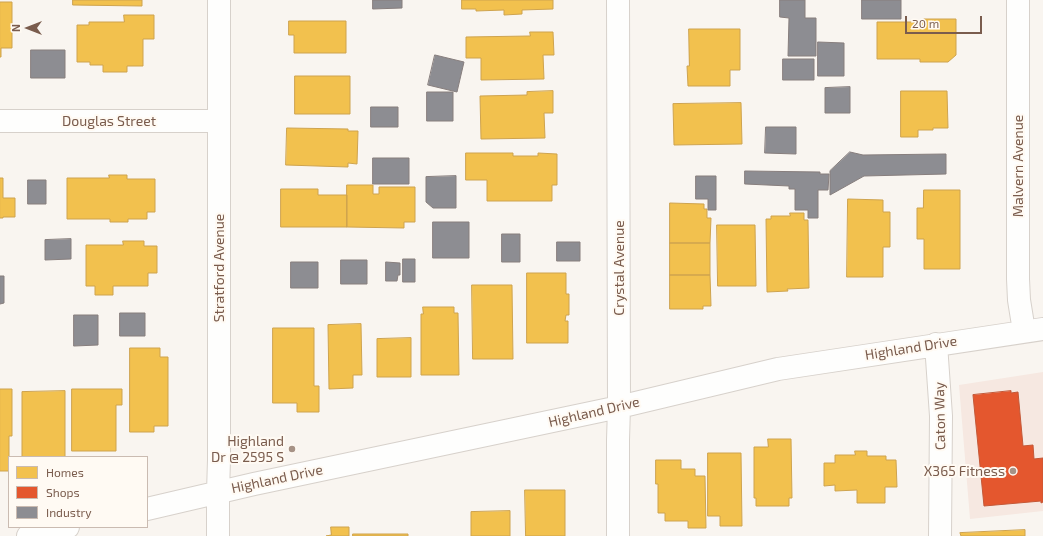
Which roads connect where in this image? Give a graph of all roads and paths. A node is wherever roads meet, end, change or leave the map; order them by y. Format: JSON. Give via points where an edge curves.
{"nodes":[{"id":1,"x":219,"y":0,"type":"edge"},
{"id":2,"x":618,"y":0,"type":"edge"},
{"id":3,"x":1018,"y":0,"type":"edge"},
{"id":4,"x":0,"y":121,"type":"edge"},
{"id":5,"x":219,"y":121,"type":"junction"},
{"id":6,"x":1034,"y":330,"type":"edge"},
{"id":7,"x":936,"y":344,"type":"junction"},
{"id":8,"x":619,"y":407,"type":"junction"},
{"id":9,"x":218,"y":492,"type":"junction"},
{"id":10,"x":148,"y":509,"type":"edge"},
{"id":11,"x":64,"y":528,"type":"edge"},
{"id":12,"x":28,"y":536,"type":"edge"},
{"id":13,"x":218,"y":536,"type":"edge"},
{"id":14,"x":618,"y":536,"type":"edge"},
{"id":15,"x":940,"y":536,"type":"edge"}],
"edges":[{"from":1,"to":5,"type":"street","name":"Stratford Avenue"},
{"from":2,"to":8,"type":"street","name":"Crystal Avenue"},
{"from":3,"to":6,"type":"street","name":"Malvern Avenue","via":[[1019,300]]},
{"from":4,"to":5,"type":"street","name":"Douglas Street"},
{"from":5,"to":9,"type":"street","name":"Stratford Avenue"},
{"from":6,"to":7,"type":"street","name":"Highland Drive"},
{"from":7,"to":8,"type":"street","name":"Highland Drive","via":[[778,369]]},
{"from":7,"to":15,"type":"street","name":"Caton Way","via":[[942,416]]},
{"from":8,"to":9,"type":"street","name":"Highland Drive"},
{"from":8,"to":14,"type":"street","name":"Crystal Avenue"},
{"from":9,"to":10,"type":"street","name":"Highland Drive"},
{"from":9,"to":13,"type":"street","name":"Stratford Avenue"},
{"from":11,"to":12,"type":"street"}]}
